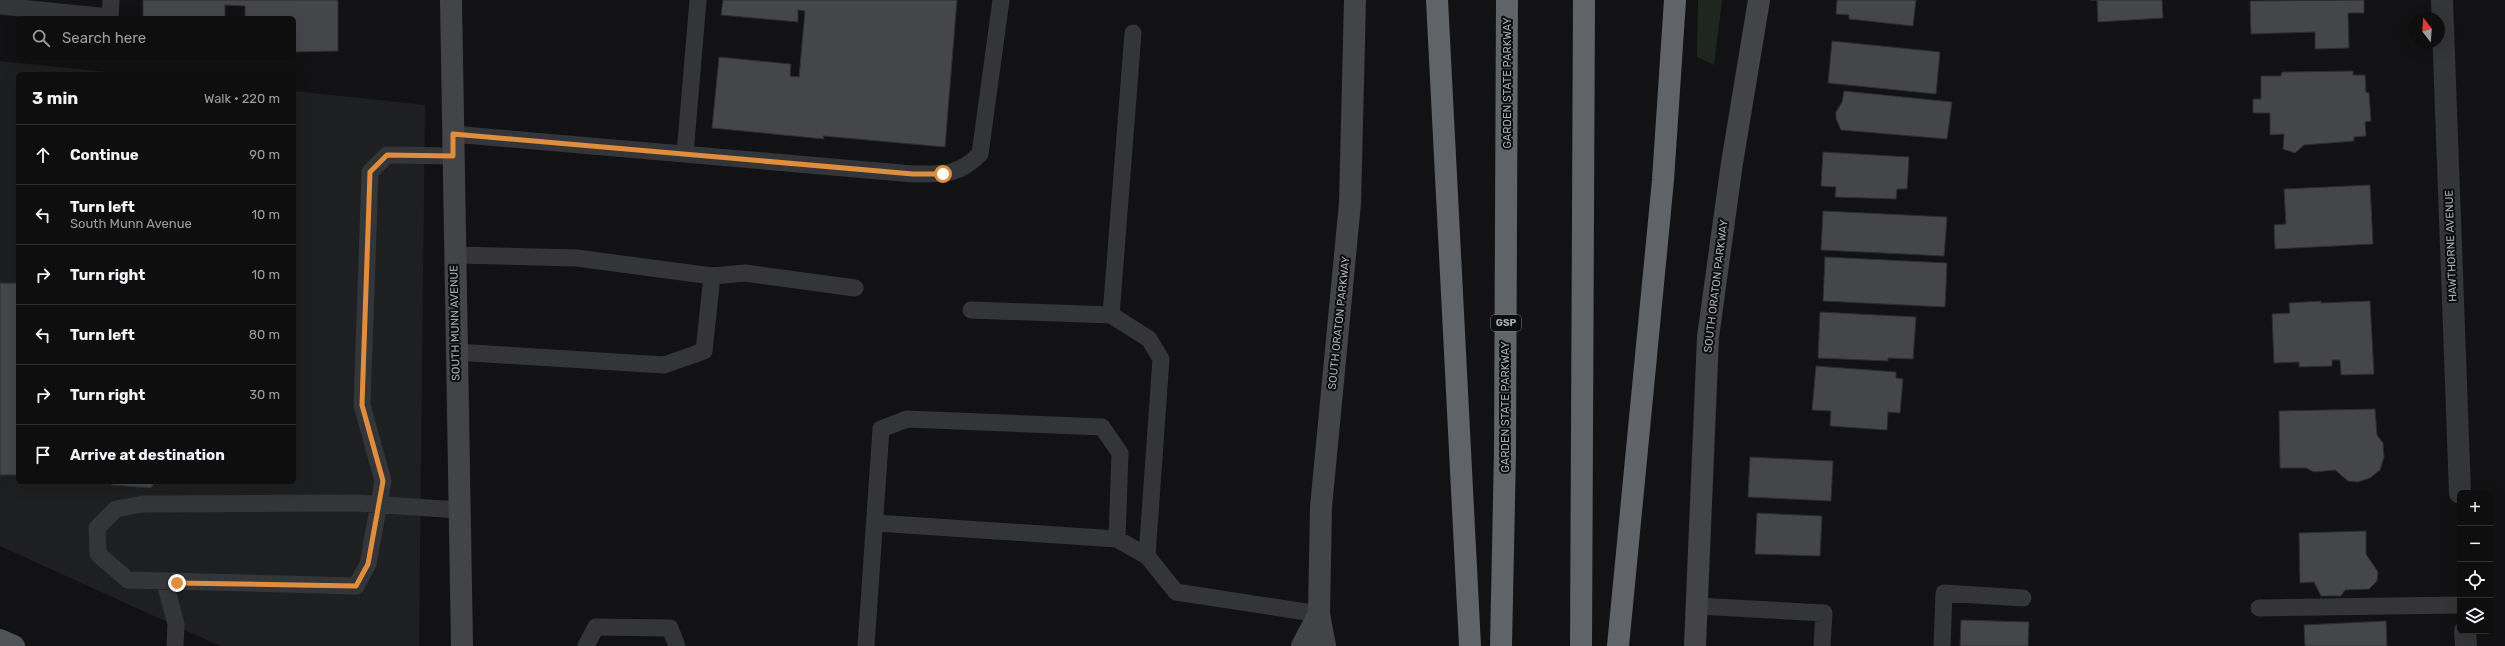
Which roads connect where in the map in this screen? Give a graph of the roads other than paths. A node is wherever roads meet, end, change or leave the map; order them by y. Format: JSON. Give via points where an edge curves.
{"nodes":[{"id":1,"x":111,"y":0,"type":"edge"},
{"id":2,"x":451,"y":0,"type":"edge"},
{"id":3,"x":698,"y":0,"type":"edge"},
{"id":4,"x":1001,"y":0,"type":"edge"},
{"id":5,"x":1355,"y":0,"type":"edge"},
{"id":6,"x":1437,"y":0,"type":"edge"},
{"id":7,"x":1507,"y":0,"type":"edge"},
{"id":8,"x":1584,"y":0,"type":"edge"},
{"id":9,"x":1675,"y":0,"type":"edge"},
{"id":10,"x":1759,"y":0,"type":"edge"},
{"id":11,"x":2442,"y":0,"type":"edge"},
{"id":12,"x":0,"y":6,"type":"edge"},
{"id":13,"x":100,"y":16,"type":"edge"},
{"id":14,"x":110,"y":16,"type":"edge"},
{"id":15,"x":1133,"y":33,"type":"dead end"},
{"id":16,"x":453,"y":134,"type":"junction"},
{"id":17,"x":685,"y":154,"type":"junction"},
{"id":18,"x":453,"y":156,"type":"junction"},
{"id":19,"x":454,"y":256,"type":"junction"},
{"id":20,"x":712,"y":276,"type":"junction"},
{"id":21,"x":855,"y":288,"type":"dead end"},
{"id":22,"x":972,"y":310,"type":"dead end"},
{"id":23,"x":1111,"y":315,"type":"junction"},
{"id":24,"x":456,"y":352,"type":"junction"},
{"id":25,"x":2460,"y":490,"type":"edge"},
{"id":26,"x":377,"y":504,"type":"junction"},
{"id":27,"x":458,"y":510,"type":"junction"},
{"id":28,"x":876,"y":523,"type":"junction"},
{"id":29,"x":1117,"y":538,"type":"junction"},
{"id":30,"x":1147,"y":556,"type":"junction"},
{"id":31,"x":165,"y":583,"type":"junction"},
{"id":32,"x":2023,"y":598,"type":"dead end"},
{"id":33,"x":2457,"y":605,"type":"edge"},
{"id":34,"x":1697,"y":606,"type":"junction"},
{"id":35,"x":2259,"y":608,"type":"dead end"},
{"id":36,"x":1319,"y":614,"type":"junction"},
{"id":37,"x":2466,"y":634,"type":"edge"},
{"id":38,"x":0,"y":640,"type":"edge"},
{"id":39,"x":14,"y":646,"type":"edge"},
{"id":40,"x":175,"y":646,"type":"edge"},
{"id":41,"x":462,"y":646,"type":"edge"},
{"id":42,"x":586,"y":646,"type":"edge"},
{"id":43,"x":677,"y":646,"type":"edge"},
{"id":44,"x":866,"y":646,"type":"edge"},
{"id":45,"x":1302,"y":646,"type":"edge"},
{"id":46,"x":1325,"y":646,"type":"edge"},
{"id":47,"x":1470,"y":646,"type":"edge"},
{"id":48,"x":1501,"y":646,"type":"edge"},
{"id":49,"x":1580,"y":646,"type":"edge"},
{"id":50,"x":1618,"y":646,"type":"edge"},
{"id":51,"x":1695,"y":646,"type":"edge"},
{"id":52,"x":1822,"y":646,"type":"edge"},
{"id":53,"x":1942,"y":646,"type":"edge"},
{"id":54,"x":2466,"y":646,"type":"edge"}],
"edges":[{"from":1,"to":14,"type":"lane"},
{"from":2,"to":16,"type":"main road","name":"SOUTH MUNN AVENUE"},
{"from":3,"to":17,"type":"lane"},
{"from":4,"to":17,"type":"lane","via":[[980,154],[967,167],[943,174],[913,174]]},
{"from":5,"to":36,"type":"main road","name":"SOUTH ORATON PARKWAY","via":[[1350,203],[1321,507]]},
{"from":6,"to":47,"type":"highway"},
{"from":7,"to":48,"type":"highway","name":"GARDEN STATE PARKWAY","number":"GSP","via":[[1505,467]]},
{"from":8,"to":49,"type":"highway"},
{"from":9,"to":50,"type":"highway","via":[[1663,180]]},
{"from":10,"to":34,"type":"main road","name":"SOUTH ORATON PARKWAY","via":[[1732,163],[1708,337]]},
{"from":11,"to":25,"type":"street","name":"HAWTHORNE AVENUE"},
{"from":12,"to":13,"type":"lane"},
{"from":15,"to":23,"type":"lane"},
{"from":16,"to":17,"type":"lane"},
{"from":16,"to":18,"type":"main road","name":"SOUTH MUNN AVENUE"},
{"from":18,"to":19,"type":"main road","name":"SOUTH MUNN AVENUE"},
{"from":18,"to":26,"type":"lane","via":[[387,155],[370,172],[362,405],[383,481]]},
{"from":19,"to":20,"type":"lane","via":[[577,258]]},
{"from":19,"to":24,"type":"main road","name":"SOUTH MUNN AVENUE"},
{"from":20,"to":21,"type":"lane","via":[[745,273]]},
{"from":20,"to":24,"type":"lane","via":[[704,351],[664,365]]},
{"from":22,"to":23,"type":"lane"},
{"from":23,"to":30,"type":"lane","via":[[1149,339],[1161,359]]},
{"from":24,"to":27,"type":"main road","name":"SOUTH MUNN AVENUE"},
{"from":26,"to":27,"type":"lane"},
{"from":26,"to":31,"type":"lane","via":[[368,564],[356,586]]},
{"from":26,"to":31,"type":"lane","via":[[143,504],[116,510],[97,528],[98,554],[128,580]]},
{"from":27,"to":41,"type":"main road","name":"SOUTH MUNN AVENUE"},
{"from":28,"to":29,"type":"lane"},
{"from":28,"to":29,"type":"lane","via":[[881,429],[907,419],[1102,427],[1120,453]]},
{"from":28,"to":44,"type":"lane"},
{"from":29,"to":30,"type":"lane"},
{"from":30,"to":36,"type":"lane","via":[[1176,592]]},
{"from":31,"to":40,"type":"lane","via":[[176,624]]},
{"from":32,"to":53,"type":"lane","via":[[1944,593]]},
{"from":33,"to":35,"type":"lane"},
{"from":34,"to":51,"type":"main road","name":"SOUTH ORATON PARKWAY"},
{"from":34,"to":52,"type":"lane","via":[[1824,613]]},
{"from":36,"to":45,"type":"main road"},
{"from":36,"to":46,"type":"main road","name":"SOUTH ORATON PARKWAY"},
{"from":37,"to":54,"type":"street"},
{"from":38,"to":39,"type":"main road"},
{"from":42,"to":43,"type":"lane","via":[[596,627],[670,628]]}]}
